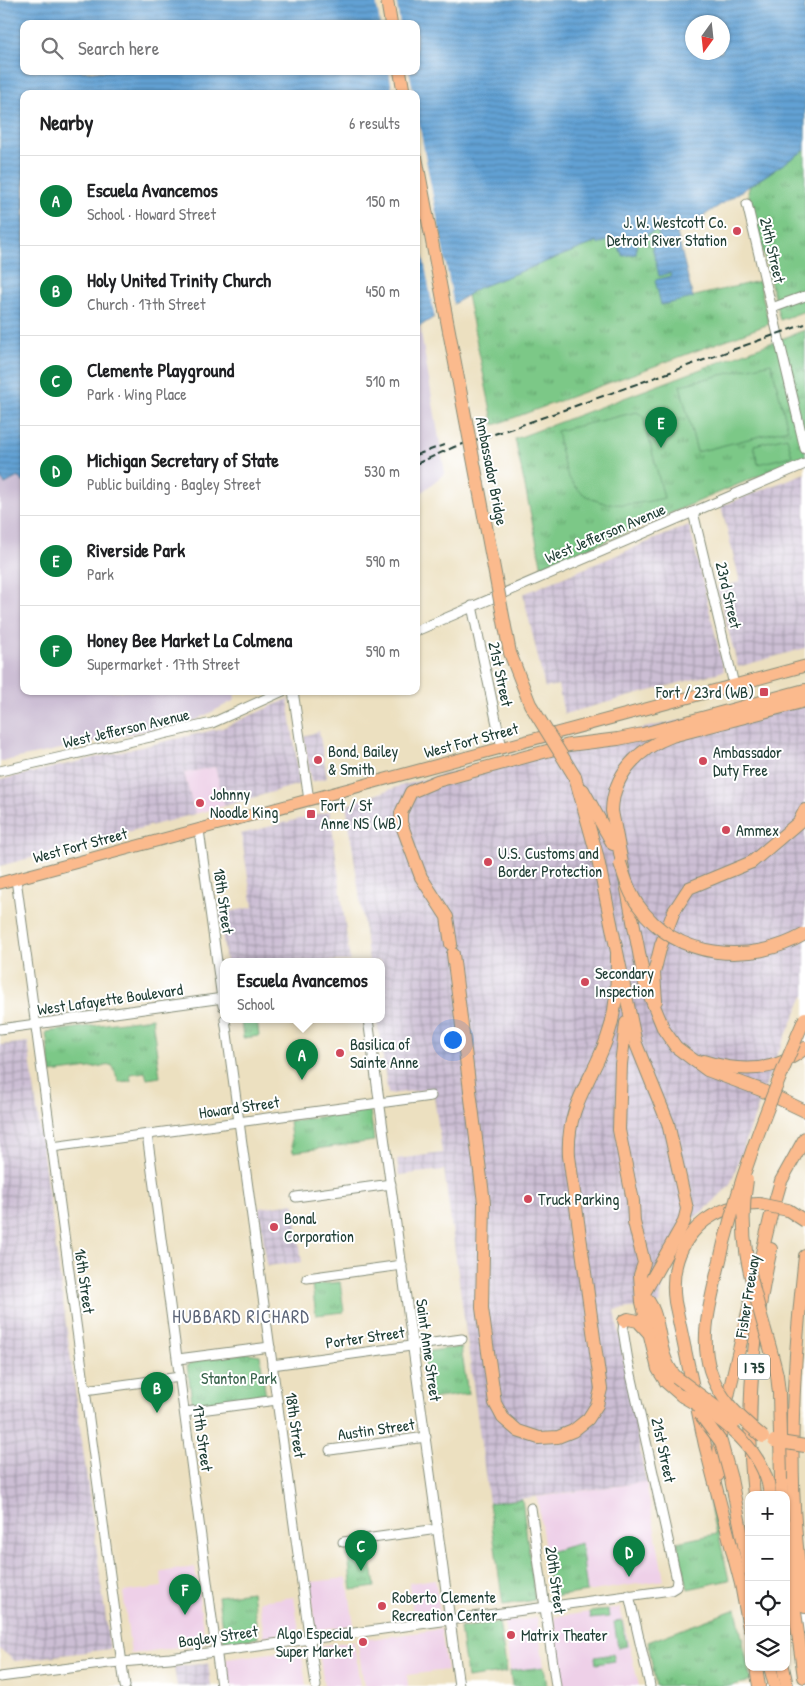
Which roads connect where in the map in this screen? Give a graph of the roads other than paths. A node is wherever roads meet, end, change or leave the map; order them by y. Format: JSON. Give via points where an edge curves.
{"nodes":[{"id":1,"x":387,"y":0,"type":"edge"},
{"id":2,"x":390,"y":20,"type":"edge"},
{"id":3,"x":401,"y":75,"type":"edge"},
{"id":4,"x":403,"y":90,"type":"edge"},
{"id":5,"x":420,"y":178,"type":"edge"},
{"id":6,"x":747,"y":204,"type":"dead end"},
{"id":7,"x":805,"y":296,"type":"edge"},
{"id":8,"x":772,"y":308,"type":"junction"},
{"id":9,"x":805,"y":449,"type":"edge"},
{"id":10,"x":805,"y":464,"type":"edge"},
{"id":11,"x":693,"y":512,"type":"junction"},
{"id":12,"x":472,"y":606,"type":"junction"},
{"id":13,"x":420,"y":629,"type":"edge"},
{"id":14,"x":805,"y":666,"type":"edge"},
{"id":15,"x":734,"y":685,"type":"junction"},
{"id":16,"x":805,"y":690,"type":"edge"},
{"id":17,"x":274,"y":695,"type":"edge"},
{"id":18,"x":295,"y":695,"type":"edge"},
{"id":19,"x":805,"y":701,"type":"edge"},
{"id":20,"x":502,"y":748,"type":"junction"},
{"id":21,"x":0,"y":771,"type":"edge"},
{"id":22,"x":574,"y":777,"type":"junction"},
{"id":23,"x":309,"y":800,"type":"junction"},
{"id":24,"x":805,"y":810,"type":"edge"},
{"id":25,"x":199,"y":830,"type":"junction"},
{"id":26,"x":620,"y":863,"type":"junction"},
{"id":27,"x":16,"y":879,"type":"junction"},
{"id":28,"x":0,"y":883,"type":"edge"},
{"id":29,"x":805,"y":924,"type":"edge"},
{"id":30,"x":805,"y":934,"type":"edge"},
{"id":31,"x":617,"y":955,"type":"junction"},
{"id":32,"x":220,"y":980,"type":"edge"},
{"id":33,"x":626,"y":1000,"type":"junction"},
{"id":34,"x":220,"y":1001,"type":"edge"},
{"id":35,"x":805,"y":1018,"type":"edge"},
{"id":36,"x":659,"y":1021,"type":"junction"},
{"id":37,"x":226,"y":1023,"type":"edge"},
{"id":38,"x":369,"y":1023,"type":"edge"},
{"id":39,"x":35,"y":1024,"type":"junction"},
{"id":40,"x":0,"y":1029,"type":"edge"},
{"id":41,"x":805,"y":1048,"type":"edge"},
{"id":42,"x":686,"y":1055,"type":"junction"},
{"id":43,"x":431,"y":1096,"type":"dead end"},
{"id":44,"x":380,"y":1103,"type":"junction"},
{"id":45,"x":802,"y":1110,"type":"edge"},
{"id":46,"x":239,"y":1122,"type":"junction"},
{"id":47,"x":146,"y":1134,"type":"junction"},
{"id":48,"x":805,"y":1137,"type":"edge"},
{"id":49,"x":756,"y":1138,"type":"junction"},
{"id":50,"x":52,"y":1147,"type":"junction"},
{"id":51,"x":391,"y":1184,"type":"junction"},
{"id":52,"x":296,"y":1197,"type":"dead end"},
{"id":53,"x":805,"y":1220,"type":"edge"},
{"id":54,"x":805,"y":1256,"type":"edge"},
{"id":55,"x":402,"y":1265,"type":"junction"},
{"id":56,"x":307,"y":1278,"type":"dead end"},
{"id":57,"x":643,"y":1298,"type":"junction"},
{"id":58,"x":624,"y":1321,"type":"junction"},
{"id":59,"x":462,"y":1339,"type":"dead end"},
{"id":60,"x":650,"y":1340,"type":"junction"},
{"id":61,"x":413,"y":1346,"type":"junction"},
{"id":62,"x":270,"y":1347,"type":"junction"},
{"id":63,"x":178,"y":1359,"type":"junction"},
{"id":64,"x":272,"y":1364,"type":"junction"},
{"id":65,"x":180,"y":1377,"type":"junction"},
{"id":66,"x":85,"y":1390,"type":"junction"},
{"id":67,"x":681,"y":1396,"type":"junction"},
{"id":68,"x":277,"y":1400,"type":"junction"},
{"id":69,"x":185,"y":1412,"type":"junction"},
{"id":70,"x":426,"y":1437,"type":"junction"},
{"id":71,"x":763,"y":1437,"type":"junction"},
{"id":72,"x":805,"y":1446,"type":"edge"},
{"id":73,"x":330,"y":1450,"type":"dead end"},
{"id":74,"x":769,"y":1489,"type":"edge"},
{"id":75,"x":754,"y":1491,"type":"edge"},
{"id":76,"x":782,"y":1491,"type":"edge"},
{"id":77,"x":719,"y":1495,"type":"junction"},
{"id":78,"x":531,"y":1508,"type":"dead end"},
{"id":79,"x":438,"y":1529,"type":"junction"},
{"id":80,"x":343,"y":1542,"type":"dead end"},
{"id":81,"x":745,"y":1550,"type":"edge"},
{"id":82,"x":790,"y":1575,"type":"edge"},
{"id":83,"x":676,"y":1587,"type":"joint"},
{"id":84,"x":629,"y":1595,"type":"junction"},
{"id":85,"x":545,"y":1607,"type":"junction"},
{"id":86,"x":805,"y":1608,"type":"edge"},
{"id":87,"x":790,"y":1619,"type":"edge"},
{"id":88,"x":451,"y":1620,"type":"junction"},
{"id":89,"x":749,"y":1626,"type":"edge"},
{"id":90,"x":309,"y":1639,"type":"junction"},
{"id":91,"x":216,"y":1652,"type":"junction"},
{"id":92,"x":122,"y":1663,"type":"junction"},
{"id":93,"x":757,"y":1671,"type":"edge"},
{"id":94,"x":771,"y":1671,"type":"edge"},
{"id":95,"x":784,"y":1671,"type":"edge"},
{"id":96,"x":0,"y":1677,"type":"edge"},
{"id":97,"x":805,"y":1678,"type":"edge"},
{"id":98,"x":125,"y":1686,"type":"edge"},
{"id":99,"x":221,"y":1686,"type":"edge"},
{"id":100,"x":316,"y":1686,"type":"edge"},
{"id":101,"x":459,"y":1686,"type":"edge"},
{"id":102,"x":556,"y":1686,"type":"edge"},
{"id":103,"x":650,"y":1686,"type":"edge"},
{"id":104,"x":759,"y":1686,"type":"edge"},
{"id":105,"x":775,"y":1686,"type":"edge"},
{"id":106,"x":787,"y":1686,"type":"edge"}],
"edges":[{"from":1,"to":2,"type":"highway"},
{"from":3,"to":4,"type":"highway"},
{"from":5,"to":22,"type":"highway","name":"Ambassador Bridge","bridge":true,"via":[[510,653],[530,704]]},
{"from":6,"to":8,"type":"street","name":"24th Street"},
{"from":7,"to":8,"type":"street"},
{"from":8,"to":9,"type":"street","name":"24th Street"},
{"from":10,"to":11,"type":"street","name":"West Jefferson Avenue"},
{"from":11,"to":12,"type":"street","name":"West Jefferson Avenue"},
{"from":11,"to":15,"type":"street","name":"23rd Street"},
{"from":12,"to":13,"type":"street","name":"West Jefferson Avenue"},
{"from":12,"to":20,"type":"street","name":"21st Street"},
{"from":14,"to":15,"type":"main road","name":"West Fort Street"},
{"from":15,"to":20,"type":"main road","name":"West Fort Street"},
{"from":16,"to":31,"type":"highway","via":[[643,734],[569,745],[437,781],[411,792],[400,820],[421,877],[447,917],[484,1203],[482,1308],[493,1395],[498,1411],[510,1425],[539,1438],[558,1437],[582,1426],[597,1404],[601,1389],[568,1146],[571,1117],[613,1022]]},
{"from":17,"to":21,"type":"street","name":"West Jefferson Avenue","via":[[212,723]]},
{"from":18,"to":23,"type":"street"},
{"from":19,"to":36,"type":"highway","via":[[661,740],[639,754],[620,779],[612,803],[613,823],[645,984]]},
{"from":20,"to":23,"type":"main road","name":"West Fort Street"},
{"from":22,"to":26,"type":"highway","via":[[612,842]]},
{"from":22,"to":31,"type":"highway","via":[[597,855]]},
{"from":23,"to":25,"type":"main road","name":"West Fort Street"},
{"from":24,"to":36,"type":"highway","via":[[798,822],[752,862],[689,888],[674,911],[654,973]]},
{"from":25,"to":27,"type":"main road","name":"West Fort Street"},
{"from":25,"to":32,"type":"street","name":"18th Street"},
{"from":26,"to":29,"type":"highway","bridge":true,"via":[[638,896],[652,912],[676,931],[695,940],[727,946],[756,945],[777,939]]},
{"from":26,"to":30,"type":"highway","bridge":true,"via":[[631,895],[642,912],[668,935],[687,945],[714,952],[746,954],[778,947]]},
{"from":27,"to":28,"type":"main road","name":"West Fort Street"},
{"from":27,"to":39,"type":"street","name":"16th Street"},
{"from":31,"to":33,"type":"highway"},
{"from":33,"to":57,"type":"highway","via":[[620,1137],[644,1263],[640,1275]]},
{"from":33,"to":57,"type":"highway","via":[[636,1044],[668,1124],[687,1212]]},
{"from":34,"to":39,"type":"street","name":"West Lafayette Boulevard"},
{"from":35,"to":49,"type":"highway","bridge":true},
{"from":36,"to":42,"type":"highway"},
{"from":37,"to":46,"type":"street","name":"18th Street"},
{"from":38,"to":44,"type":"street","name":"Saint Anne Street"},
{"from":39,"to":40,"type":"street","name":"West Lafayette Boulevard"},
{"from":39,"to":50,"type":"street","name":"16th Street"},
{"from":41,"to":42,"type":"highway","via":[[786,1061],[748,1069],[727,1067]]},
{"from":42,"to":45,"type":"highway","via":[[707,1070],[761,1090]]},
{"from":43,"to":44,"type":"street","name":"Howard Street"},
{"from":44,"to":46,"type":"street","name":"Howard Street"},
{"from":44,"to":51,"type":"street","name":"Saint Anne Street"},
{"from":46,"to":47,"type":"street","name":"Howard Street"},
{"from":46,"to":62,"type":"street","name":"18th Street"},
{"from":47,"to":50,"type":"street","name":"Howard Street"},
{"from":47,"to":63,"type":"street","name":"17th Street"},
{"from":48,"to":75,"type":"highway","name":"Fisher Freeway","number":"I 75","via":[[788,1183],[773,1240],[756,1339],[751,1408]]},
{"from":48,"to":77,"type":"highway","via":[[781,1181],[740,1337],[720,1437]]},
{"from":49,"to":71,"type":"highway","bridge":true,"via":[[736,1194],[722,1249],[706,1327],[706,1347],[710,1370],[719,1392],[736,1414]]},
{"from":49,"to":76,"type":"highway","bridge":true,"via":[[745,1196],[744,1248],[779,1393]]},
{"from":50,"to":66,"type":"street","name":"16th Street"},
{"from":51,"to":52,"type":"street"},
{"from":51,"to":55,"type":"street","name":"Saint Anne Street"},
{"from":53,"to":77,"type":"highway","bridge":true,"via":[[788,1210],[759,1204],[728,1208],[703,1222],[684,1244],[674,1273],[675,1302],[705,1445]]},
{"from":54,"to":86,"type":"highway","via":[[793,1378],[793,1496]]},
{"from":55,"to":56,"type":"street"},
{"from":55,"to":61,"type":"street","name":"Saint Anne Street"},
{"from":57,"to":58,"type":"highway"},
{"from":57,"to":60,"type":"highway"},
{"from":57,"to":71,"type":"highway","bridge":true,"via":[[651,1302],[663,1356],[676,1377],[734,1421]]},
{"from":58,"to":60,"type":"highway","via":[[631,1319],[643,1324]]},
{"from":58,"to":83,"type":"street","name":"21st Street","via":[[628,1361]]},
{"from":59,"to":61,"type":"street","name":"Porter Street"},
{"from":60,"to":67,"type":"highway","via":[[662,1377]]},
{"from":61,"to":64,"type":"street","name":"Porter Street"},
{"from":61,"to":70,"type":"street","name":"Saint Anne Street"},
{"from":62,"to":63,"type":"street"},
{"from":62,"to":64,"type":"street","name":"18th Street"},
{"from":63,"to":65,"type":"street","name":"17th Street"},
{"from":64,"to":68,"type":"street","name":"18th Street"},
{"from":65,"to":66,"type":"street"},
{"from":65,"to":69,"type":"street","name":"17th Street"},
{"from":66,"to":92,"type":"street","name":"16th Street"},
{"from":67,"to":74,"type":"highway","bridge":true,"via":[[745,1442],[761,1465]]},
{"from":67,"to":81,"type":"highway","bridge":true,"via":[[704,1417],[726,1454]]},
{"from":68,"to":69,"type":"street"},
{"from":68,"to":90,"type":"street","name":"18th Street"},
{"from":69,"to":91,"type":"street","name":"17th Street"},
{"from":70,"to":73,"type":"street","name":"Austin Street"},
{"from":70,"to":79,"type":"street","name":"Saint Anne Street"},
{"from":71,"to":72,"type":"highway","bridge":true},
{"from":77,"to":89,"type":"highway"},
{"from":78,"to":85,"type":"street","name":"20th Street"},
{"from":79,"to":80,"type":"street"},
{"from":79,"to":88,"type":"street","name":"Saint Anne Street"},
{"from":82,"to":97,"type":"highway"},
{"from":83,"to":84,"type":"street","name":"Bagley Street"},
{"from":84,"to":85,"type":"street","name":"Bagley Street"},
{"from":84,"to":103,"type":"street"},
{"from":85,"to":88,"type":"street","name":"Bagley Street"},
{"from":85,"to":102,"type":"street","name":"20th Street"},
{"from":87,"to":97,"type":"highway"},
{"from":88,"to":90,"type":"street","name":"Bagley Street"},
{"from":88,"to":101,"type":"street","name":"Saint Anne Street"},
{"from":90,"to":91,"type":"street","name":"Bagley Street"},
{"from":90,"to":100,"type":"street","name":"18th Street"},
{"from":91,"to":92,"type":"street","name":"Bagley Street"},
{"from":91,"to":99,"type":"street","name":"17th Street"},
{"from":92,"to":96,"type":"street","name":"Bagley Street"},
{"from":92,"to":98,"type":"street","name":"16th Street"},
{"from":93,"to":104,"type":"highway"},
{"from":94,"to":105,"type":"highway"},
{"from":95,"to":106,"type":"highway"}]}
